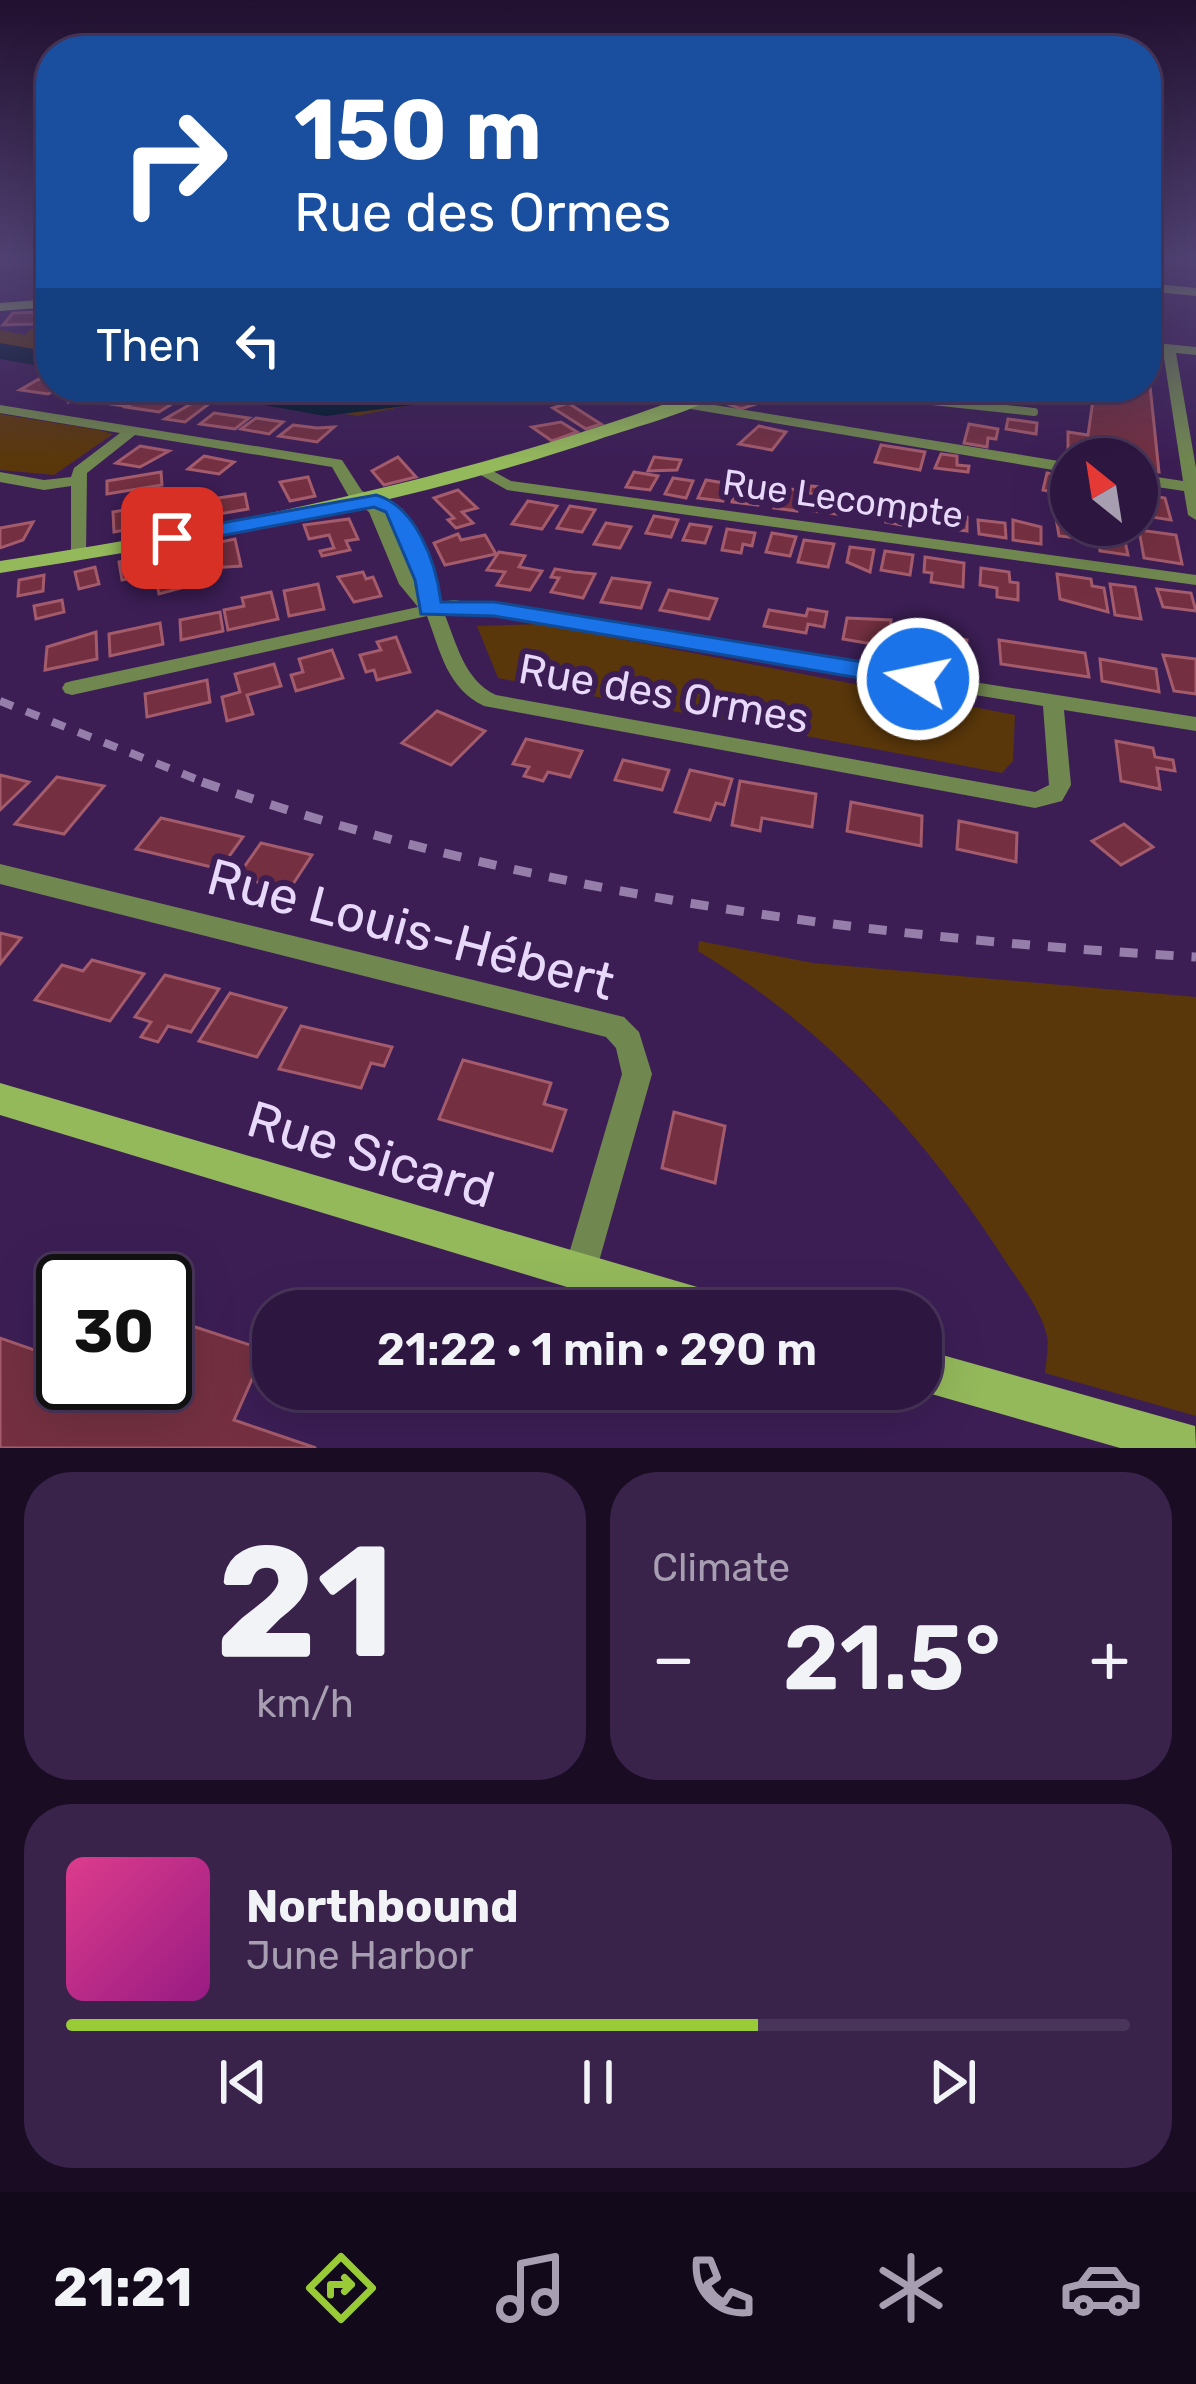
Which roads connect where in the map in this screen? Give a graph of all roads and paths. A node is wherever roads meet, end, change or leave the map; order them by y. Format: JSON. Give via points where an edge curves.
{"nodes":[{"id":1,"x":1161,"y":347,"type":"edge"},
{"id":2,"x":1169,"y":348,"type":"junction"},
{"id":3,"x":1196,"y":351,"type":"edge"},
{"id":4,"x":67,"y":402,"type":"edge"},
{"id":5,"x":689,"y":402,"type":"edge"},
{"id":6,"x":940,"y":402,"type":"edge"},
{"id":7,"x":684,"y":404,"type":"junction"},
{"id":8,"x":62,"y":405,"type":"dead end"},
{"id":9,"x":0,"y":409,"type":"edge"},
{"id":10,"x":1178,"y":409,"type":"junction"},
{"id":11,"x":1196,"y":411,"type":"edge"},
{"id":12,"x":1034,"y":412,"type":"dead end"},
{"id":13,"x":134,"y":429,"type":"junction"},
{"id":14,"x":1050,"y":465,"type":"edge"},
{"id":15,"x":484,"y":471,"type":"junction"},
{"id":16,"x":0,"y":478,"type":"edge"},
{"id":17,"x":77,"y":481,"type":"junction"},
{"id":18,"x":1158,"y":482,"type":"edge"},
{"id":19,"x":1192,"y":488,"type":"edge"},
{"id":20,"x":366,"y":499,"type":"junction"},
{"id":21,"x":1196,"y":515,"type":"edge"},
{"id":22,"x":76,"y":555,"type":"junction"},
{"id":23,"x":0,"y":567,"type":"edge"},
{"id":24,"x":1196,"y":580,"type":"edge"},
{"id":25,"x":430,"y":609,"type":"junction"},
{"id":26,"x":72,"y":688,"type":"dead end"},
{"id":27,"x":1053,"y":701,"type":"junction"},
{"id":28,"x":1196,"y":724,"type":"edge"},
{"id":29,"x":0,"y":874,"type":"edge"},
{"id":30,"x":0,"y":1099,"type":"edge"},
{"id":31,"x":580,"y":1274,"type":"junction"},
{"id":32,"x":637,"y":1290,"type":"edge"},
{"id":33,"x":942,"y":1376,"type":"edge"},
{"id":34,"x":1175,"y":1445,"type":"edge"}],
"edges":[{"from":1,"to":2,"type":"street"},
{"from":2,"to":3,"type":"street"},
{"from":2,"to":10,"type":"street"},
{"from":4,"to":8,"type":"path"},
{"from":5,"to":7,"type":"street"},
{"from":6,"to":12,"type":"lane"},
{"from":7,"to":14,"type":"street"},
{"from":7,"to":15,"type":"street"},
{"from":9,"to":13,"type":"street","name":"Rue des Ormes"},
{"from":10,"to":11,"type":"street"},
{"from":10,"to":19,"type":"street"},
{"from":13,"to":17,"type":"street","via":[[82,466]]},
{"from":13,"to":20,"type":"street","name":"Rue des Ormes","via":[[329,460],[344,467]]},
{"from":15,"to":20,"type":"street"},
{"from":15,"to":24,"type":"street","name":"Rue Lecompte","via":[[507,484]]},
{"from":16,"to":17,"type":"street"},
{"from":17,"to":22,"type":"street"},
{"from":18,"to":19,"type":"street"},
{"from":19,"to":21,"type":"street"},
{"from":20,"to":22,"type":"street"},
{"from":20,"to":25,"type":"street","name":"Rue des Ormes","via":[[408,584]]},
{"from":22,"to":23,"type":"street"},
{"from":25,"to":26,"type":"street"},
{"from":25,"to":27,"type":"street","via":[[494,609]]},
{"from":25,"to":27,"type":"street","name":"Rue des Ormes","via":[[466,685],[491,701],[1025,799],[1045,799],[1060,785]]},
{"from":27,"to":28,"type":"street"},
{"from":29,"to":31,"type":"street","name":"Rue Louis-Hébert","via":[[614,1027],[629,1041],[637,1074]]},
{"from":30,"to":31,"type":"street","name":"Rue Sicard"},
{"from":31,"to":32,"type":"street","name":"Rue Sicard"},
{"from":33,"to":34,"type":"street"}]}
